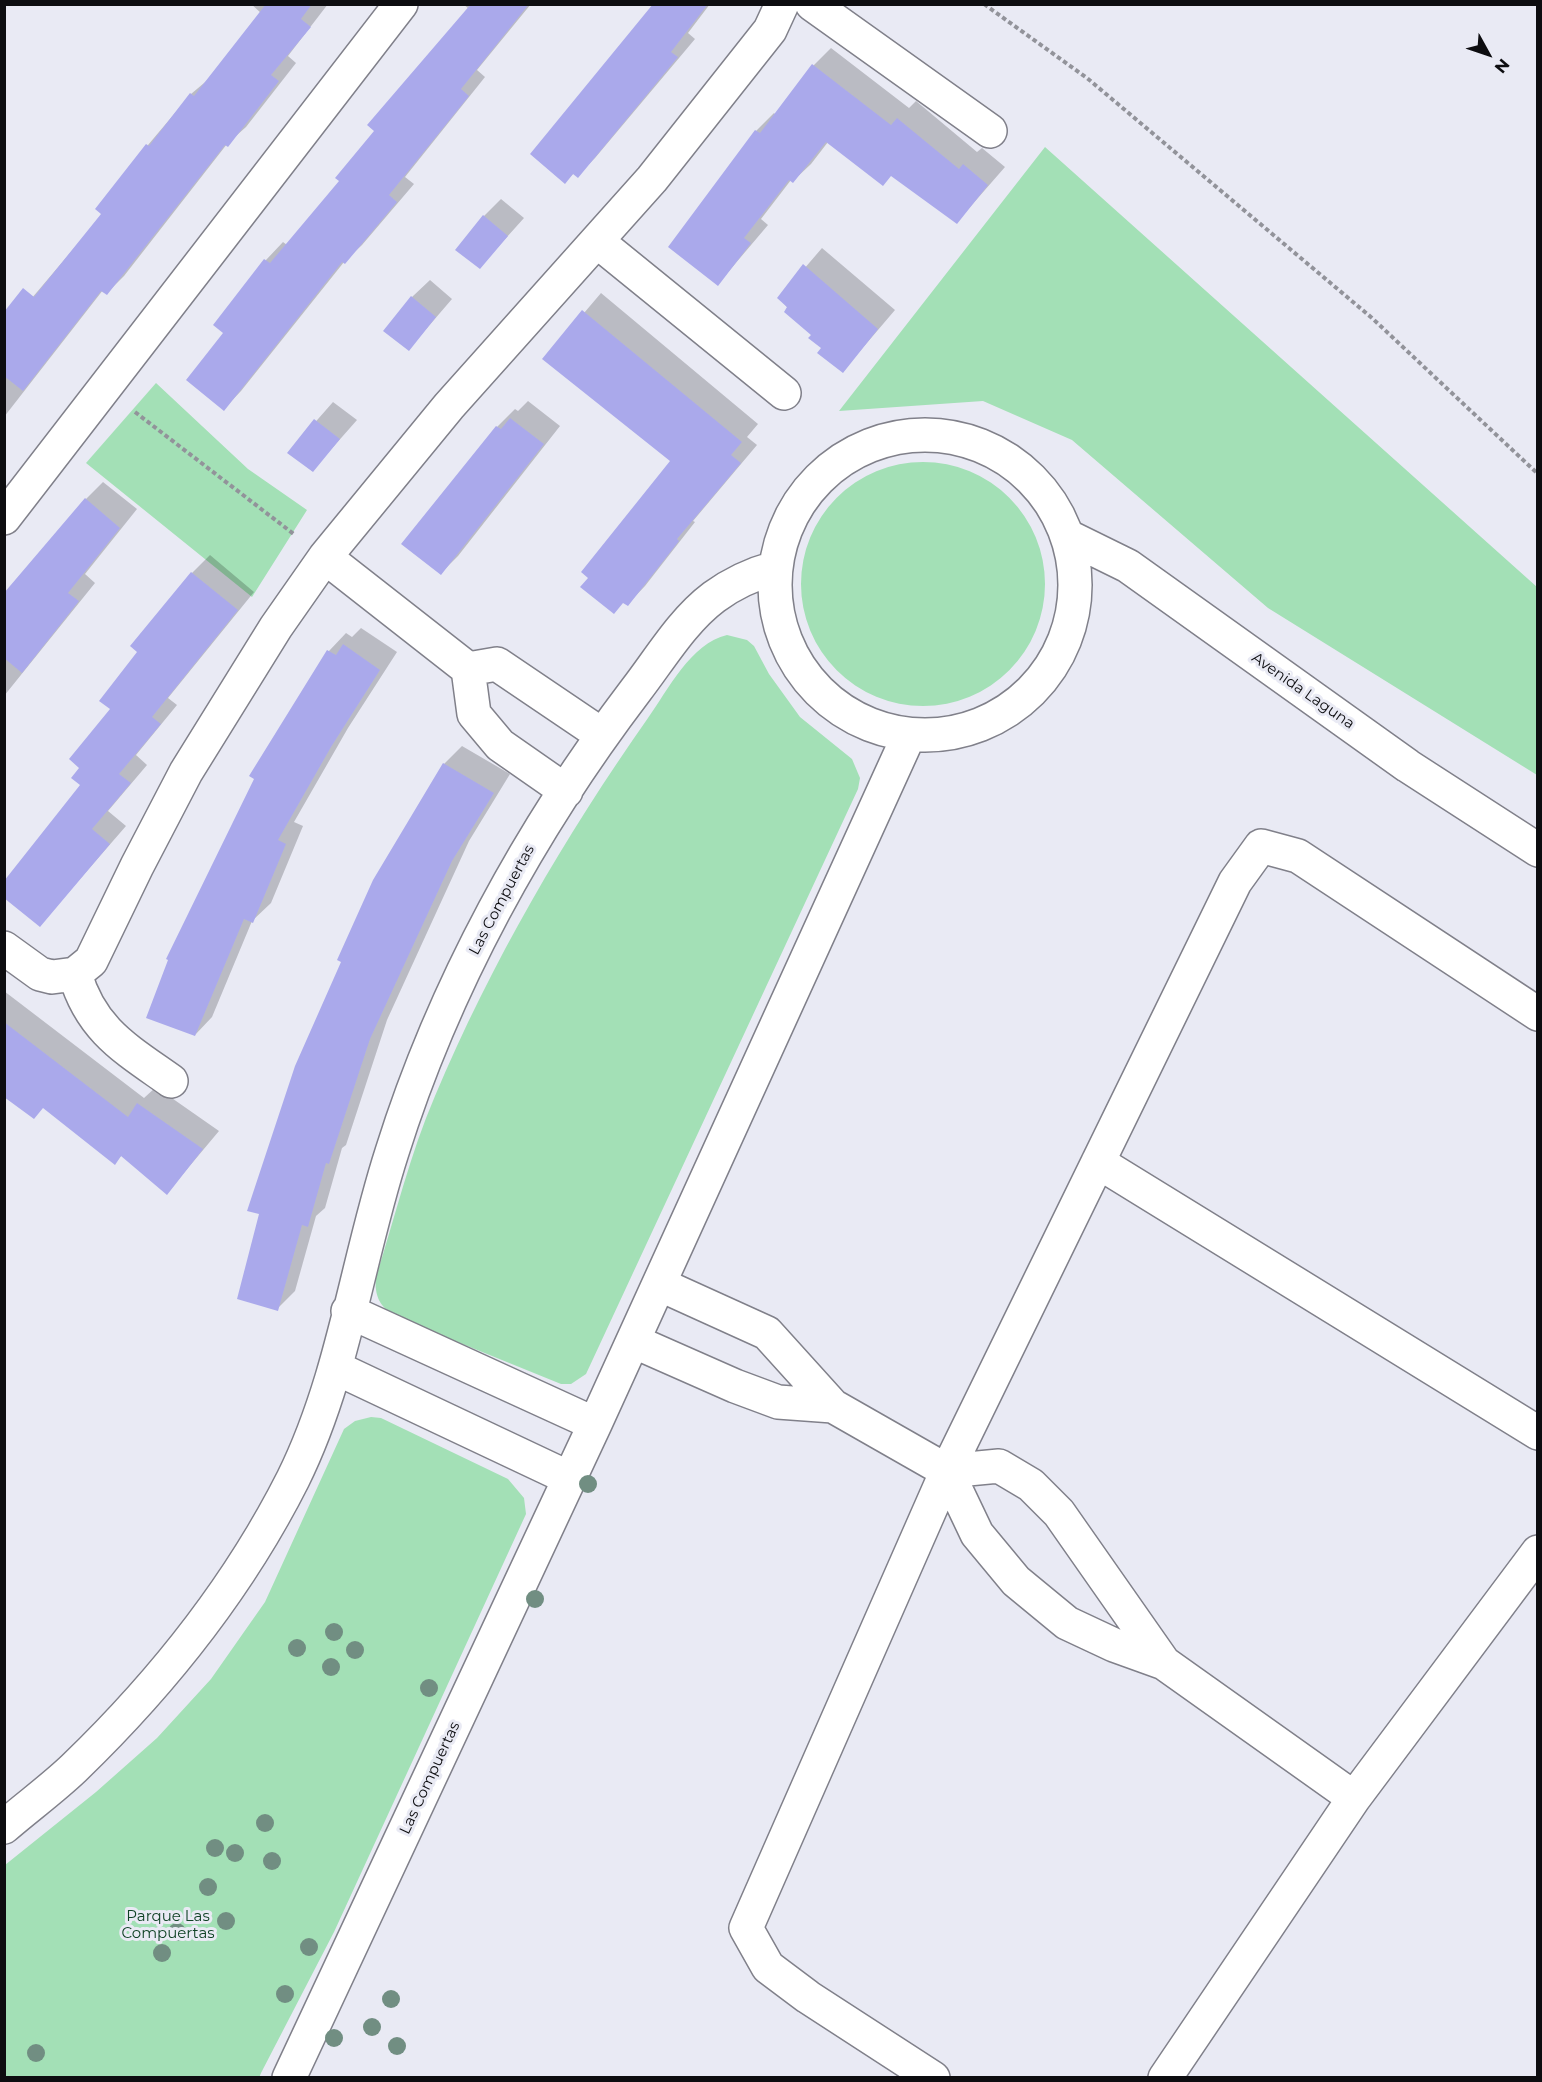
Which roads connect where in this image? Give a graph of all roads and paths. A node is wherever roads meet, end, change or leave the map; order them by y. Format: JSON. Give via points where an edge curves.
{"nodes":[{"id":1,"x":401,"y":4,"type":"edge"},
{"id":2,"x":782,"y":4,"type":"edge"},
{"id":3,"x":812,"y":4,"type":"edge"},
{"id":4,"x":984,"y":4,"type":"edge"},
{"id":5,"x":990,"y":131,"type":"dead end"},
{"id":6,"x":598,"y":242,"type":"junction"},
{"id":7,"x":105,"y":389,"type":"junction"},
{"id":8,"x":784,"y":393,"type":"dead end"},
{"id":9,"x":1538,"y":474,"type":"edge"},
{"id":10,"x":4,"y":518,"type":"edge"},
{"id":11,"x":1067,"y":536,"type":"junction"},
{"id":12,"x":324,"y":557,"type":"junction"},
{"id":13,"x":776,"y":568,"type":"junction"},
{"id":14,"x":468,"y":669,"type":"junction"},
{"id":15,"x":602,"y":735,"type":"junction"},
{"id":16,"x":909,"y":735,"type":"junction"},
{"id":17,"x":566,"y":791,"type":"junction"},
{"id":18,"x":1538,"y":850,"type":"edge"},
{"id":19,"x":4,"y":948,"type":"edge"},
{"id":20,"x":75,"y":974,"type":"junction"},
{"id":21,"x":1538,"y":1014,"type":"edge"},
{"id":22,"x":171,"y":1081,"type":"dead end"},
{"id":23,"x":1098,"y":1162,"type":"junction"},
{"id":24,"x":659,"y":1284,"type":"junction"},
{"id":25,"x":348,"y":1311,"type":"junction"},
{"id":26,"x":633,"y":1341,"type":"junction"},
{"id":27,"x":336,"y":1368,"type":"junction"},
{"id":28,"x":833,"y":1406,"type":"junction"},
{"id":29,"x":595,"y":1424,"type":"junction"},
{"id":30,"x":1538,"y":1433,"type":"edge"},
{"id":31,"x":947,"y":1471,"type":"junction"},
{"id":32,"x":569,"y":1478,"type":"junction"},
{"id":33,"x":1538,"y":1552,"type":"edge"},
{"id":34,"x":1164,"y":1663,"type":"junction"},
{"id":35,"x":1354,"y":1798,"type":"junction"},
{"id":36,"x":4,"y":1827,"type":"edge"},
{"id":37,"x":289,"y":2078,"type":"edge"},
{"id":38,"x":933,"y":2078,"type":"edge"},
{"id":39,"x":1165,"y":2078,"type":"edge"}],
"edges":[{"from":1,"to":7,"type":"street"},
{"from":2,"to":6,"type":"street","via":[[770,30],[712,106]]},
{"from":3,"to":5,"type":"street"},
{"from":4,"to":9,"type":"path","via":[[1087,78],[1363,310]]},
{"from":6,"to":8,"type":"street"},
{"from":6,"to":12,"type":"street","via":[[449,406]]},
{"from":7,"to":10,"type":"street"},
{"from":7,"to":12,"type":"path"},
{"from":11,"to":13,"type":"street","via":[[1041,489],[1007,460],[975,443],[922,434],[870,445],[824,474],[792,517],[781,542]]},
{"from":11,"to":16,"type":"street","via":[[1075,581],[1074,604],[1061,649],[1035,687],[1018,703],[978,726],[932,736]]},
{"from":11,"to":18,"type":"street","name":"Avenida Laguna","via":[[1128,566],[1408,766]]},
{"from":12,"to":14,"type":"street"},
{"from":12,"to":20,"type":"street","via":[[219,717],[142,855],[91,961]]},
{"from":13,"to":15,"type":"street","name":"Las Compuertas","via":[[736,583],[692,617]]},
{"from":13,"to":16,"type":"street","via":[[778,621],[787,645],[816,690],[859,720]]},
{"from":14,"to":15,"type":"street","via":[[497,664]]},
{"from":14,"to":17,"type":"street","via":[[474,714],[500,745]]},
{"from":15,"to":17,"type":"street","name":"Las Compuertas"},
{"from":16,"to":24,"type":"street","name":"Las Compuertas"},
{"from":17,"to":25,"type":"street","name":"Las Compuertas","via":[[489,921],[425,1059],[393,1148]]},
{"from":19,"to":20,"type":"street","via":[[40,974]]},
{"from":20,"to":22,"type":"street","via":[[81,995],[104,1031]]},
{"from":21,"to":23,"type":"street","via":[[1298,856],[1261,846],[1235,882]]},
{"from":23,"to":30,"type":"street"},
{"from":23,"to":31,"type":"street"},
{"from":24,"to":26,"type":"street","name":"Las Compuertas"},
{"from":24,"to":28,"type":"street","via":[[767,1333]]},
{"from":25,"to":27,"type":"street","name":"Las Compuertas"},
{"from":25,"to":29,"type":"street"},
{"from":26,"to":28,"type":"street","via":[[778,1402]]},
{"from":26,"to":29,"type":"street","name":"Las Compuertas"},
{"from":27,"to":32,"type":"street"},
{"from":27,"to":36,"type":"street","name":"Las Compuertas","via":[[295,1474],[234,1582],[192,1639],[109,1734]]},
{"from":28,"to":31,"type":"street"},
{"from":29,"to":32,"type":"street","name":"Las Compuertas"},
{"from":31,"to":34,"type":"street","via":[[977,1534],[1016,1581],[1067,1623]]},
{"from":31,"to":34,"type":"street","via":[[999,1466],[1031,1485],[1059,1513]]},
{"from":31,"to":38,"type":"street","via":[[746,1928],[768,1967]]},
{"from":32,"to":37,"type":"street","name":"Las Compuertas"},
{"from":33,"to":35,"type":"street"},
{"from":34,"to":35,"type":"street"},
{"from":35,"to":39,"type":"street"}]}
